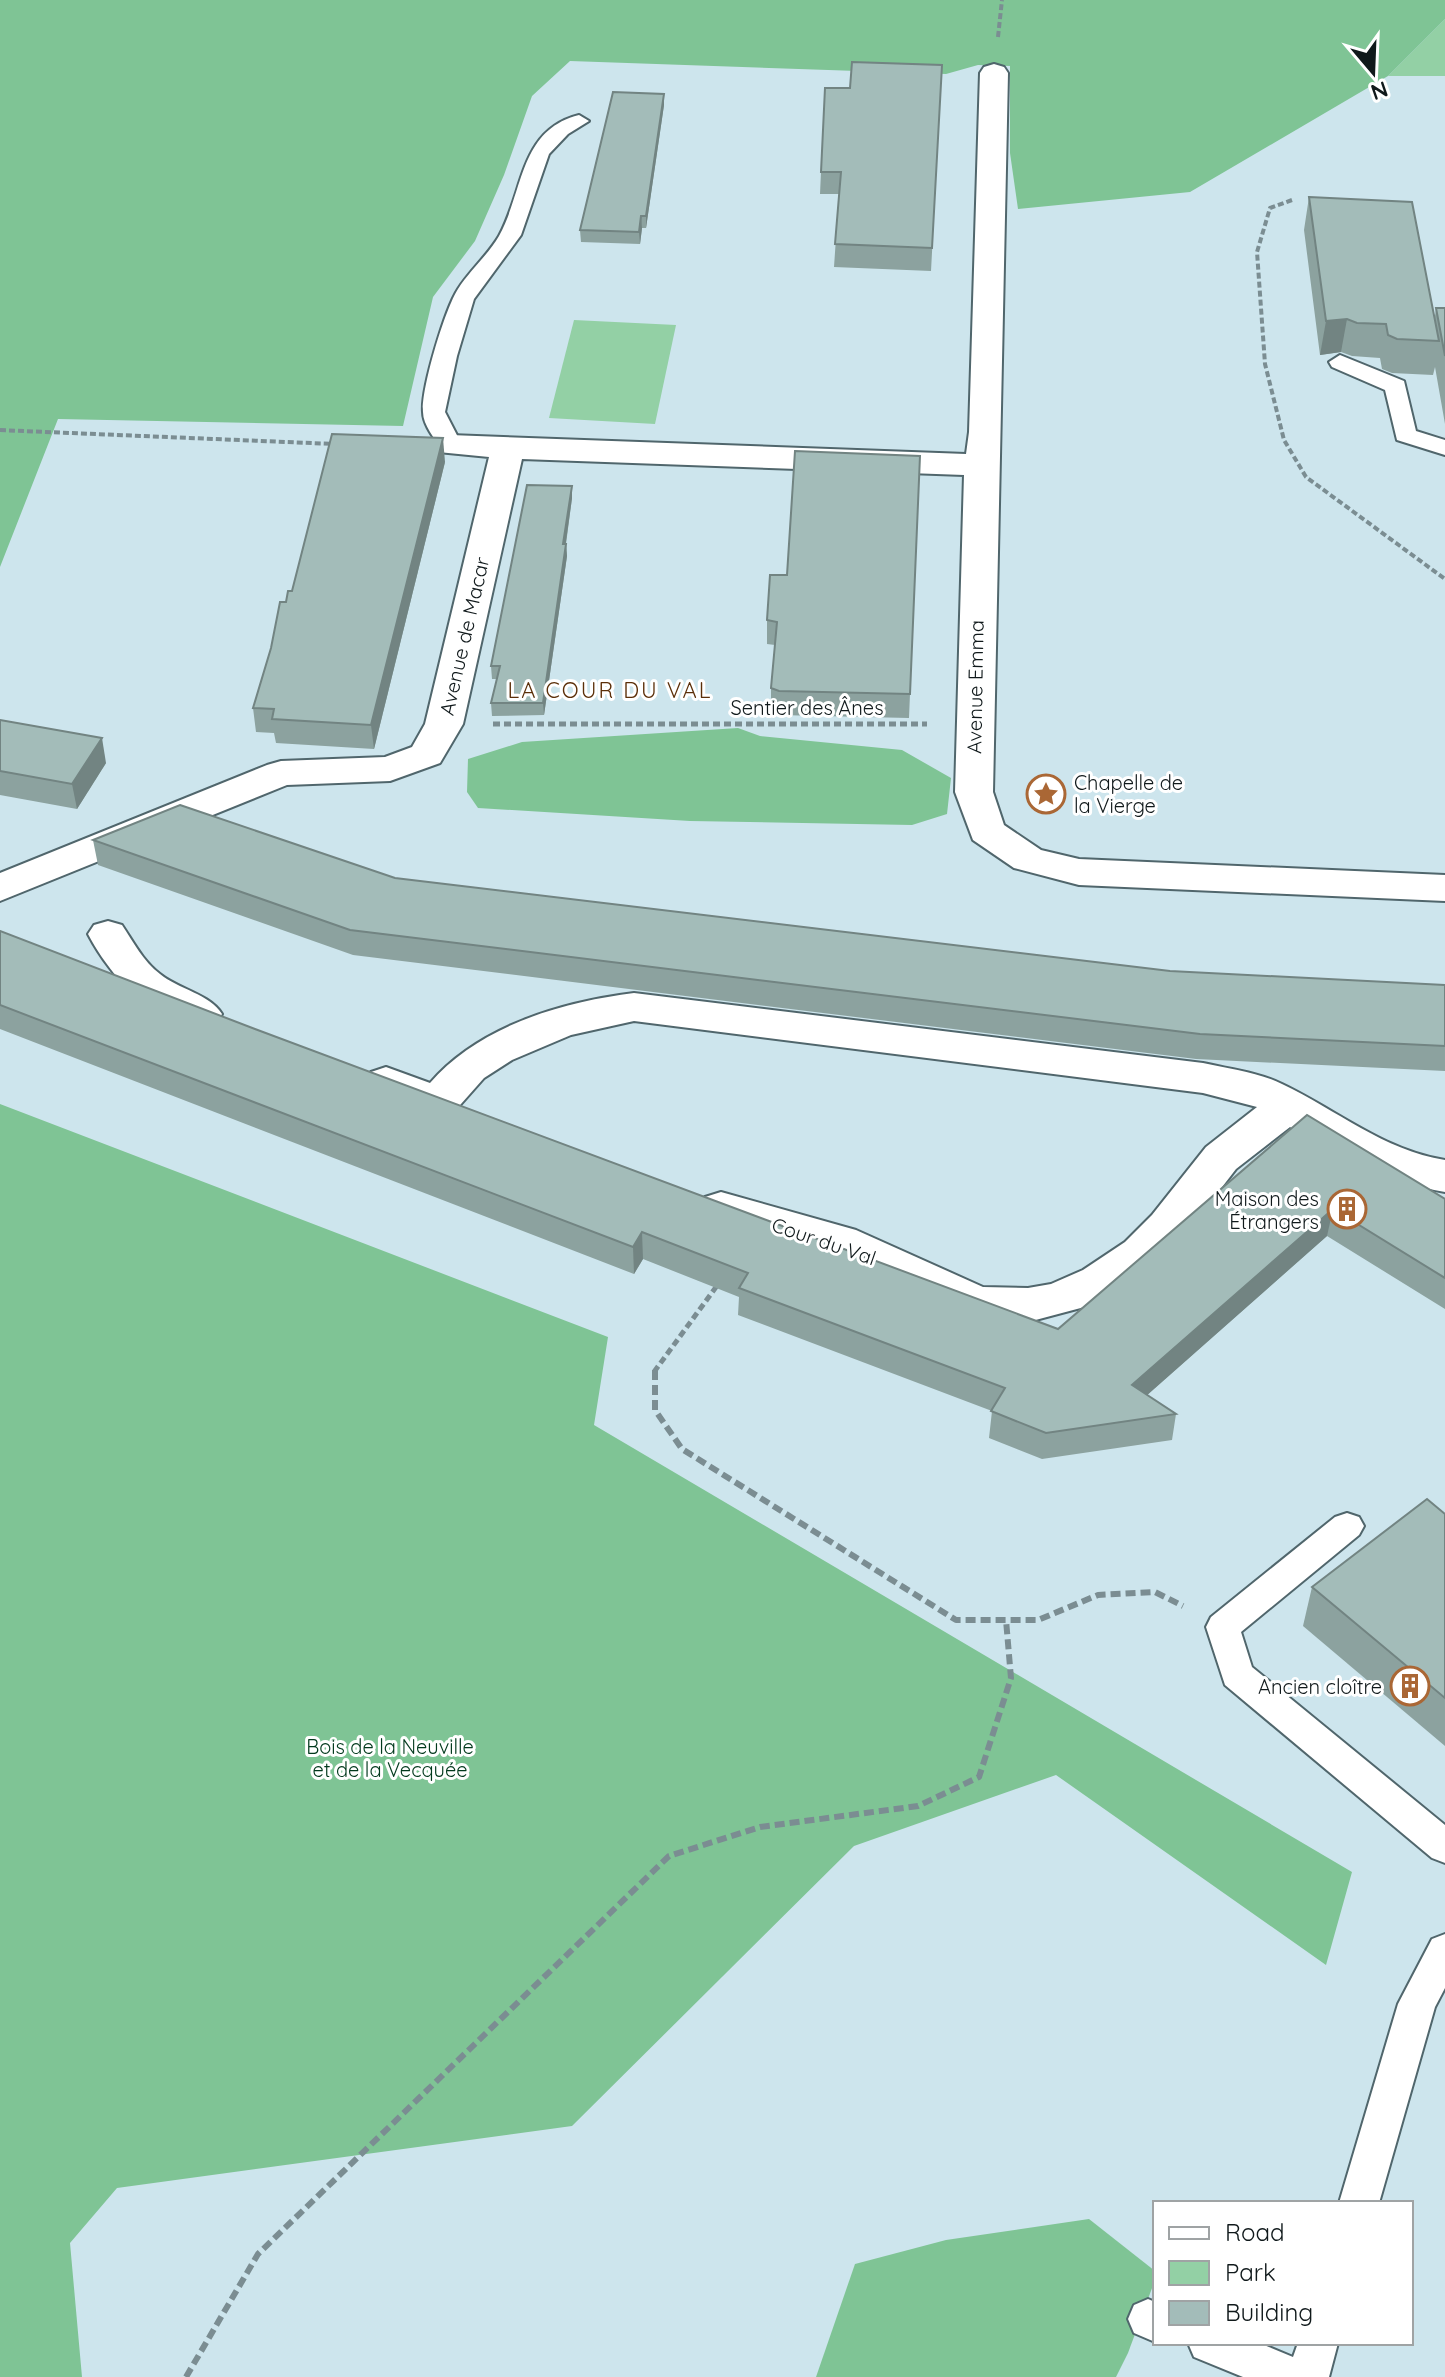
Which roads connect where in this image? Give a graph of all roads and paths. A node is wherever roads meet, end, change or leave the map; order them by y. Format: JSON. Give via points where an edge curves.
{"nodes":[{"id":1,"x":994,"y":73,"type":"dead end"},
{"id":2,"x":579,"y":121,"type":"dead end"},
{"id":3,"x":1292,"y":200,"type":"dead end"},
{"id":4,"x":1340,"y":362,"type":"edge"},
{"id":5,"x":0,"y":430,"type":"edge"},
{"id":6,"x":336,"y":444,"type":"edge"},
{"id":7,"x":450,"y":445,"type":"joint"},
{"id":8,"x":508,"y":448,"type":"junction"},
{"id":9,"x":1445,"y":448,"type":"edge"},
{"id":10,"x":981,"y":465,"type":"junction"},
{"id":11,"x":1445,"y":579,"type":"edge"},
{"id":12,"x":909,"y":723,"type":"edge"},
{"id":13,"x":512,"y":724,"type":"dead end"},
{"id":14,"x":0,"y":888,"type":"edge"},
{"id":15,"x":1445,"y":888,"type":"edge"},
{"id":16,"x":108,"y":934,"type":"dead end"},
{"id":17,"x":231,"y":1025,"type":"edge"},
{"id":18,"x":353,"y":1069,"type":"edge"},
{"id":19,"x":1290,"y":1106,"type":"junction"},
{"id":20,"x":1445,"y":1176,"type":"edge"},
{"id":21,"x":690,"y":1197,"type":"edge"},
{"id":22,"x":764,"y":1220,"type":"junction"},
{"id":23,"x":1347,"y":1526,"type":"dead end"},
{"id":24,"x":1006,"y":1620,"type":"junction"},
{"id":25,"x":1223,"y":1627,"type":"junction"},
{"id":26,"x":1445,"y":1847,"type":"edge"},
{"id":27,"x":1445,"y":1951,"type":"edge"},
{"id":28,"x":1360,"y":2201,"type":"edge"},
{"id":29,"x":1213,"y":2345,"type":"edge"},
{"id":30,"x":1317,"y":2345,"type":"edge"},
{"id":31,"x":186,"y":2377,"type":"edge"},
{"id":32,"x":1293,"y":2377,"type":"edge"},
{"id":33,"x":1308,"y":2377,"type":"edge"}],
"edges":[{"from":1,"to":10,"type":"street","name":"Avenue Emma"},
{"from":2,"to":7,"type":"lane","via":[[558,128],[545,141],[509,236],[462,301],[434,412]]},
{"from":3,"to":11,"type":"path","via":[[1270,208],[1257,252],[1265,364],[1284,440],[1306,477]]},
{"from":4,"to":9,"type":"lane","via":[[1396,386],[1405,435]]},
{"from":5,"to":6,"type":"path"},
{"from":7,"to":8,"type":"street"},
{"from":8,"to":10,"type":"street"},
{"from":8,"to":14,"type":"street","name":"Avenue de Macar","via":[[444,724],[427,755],[390,769],[281,773]]},
{"from":10,"to":15,"type":"street","name":"Avenue Emma","via":[[974,792],[987,831],[1028,859],[1079,872]]},
{"from":12,"to":13,"type":"path","name":"Sentier des Ânes"},
{"from":16,"to":17,"type":"street","via":[[131,973],[149,989]]},
{"from":18,"to":19,"type":"street","via":[[458,1110],[464,1072],[484,1057],[590,1014],[634,1007],[1203,1078],[1262,1092]]},
{"from":19,"to":20,"type":"street","via":[[1357,1148],[1415,1171]]},
{"from":19,"to":22,"type":"street","name":"Cour du Val","via":[[1221,1158],[1158,1237],[1117,1271],[1038,1306],[977,1303],[840,1242]]},
{"from":21,"to":22,"type":"street","name":"Cour du Val"},
{"from":22,"to":24,"type":"path","via":[[654,1372],[655,1410],[682,1449],[956,1620]]},
{"from":23,"to":25,"type":"lane"},
{"from":24,"to":25,"type":"path","via":[[1038,1620],[1098,1595],[1155,1592]]},
{"from":24,"to":31,"type":"path","via":[[1011,1678],[979,1777],[918,1806],[760,1827],[669,1856],[258,2254]]},
{"from":25,"to":26,"type":"lane","via":[[1237,1675]]},
{"from":27,"to":28,"type":"lane","via":[[1417,2004]]},
{"from":29,"to":32,"type":"lane"},
{"from":30,"to":33,"type":"lane"}]}
